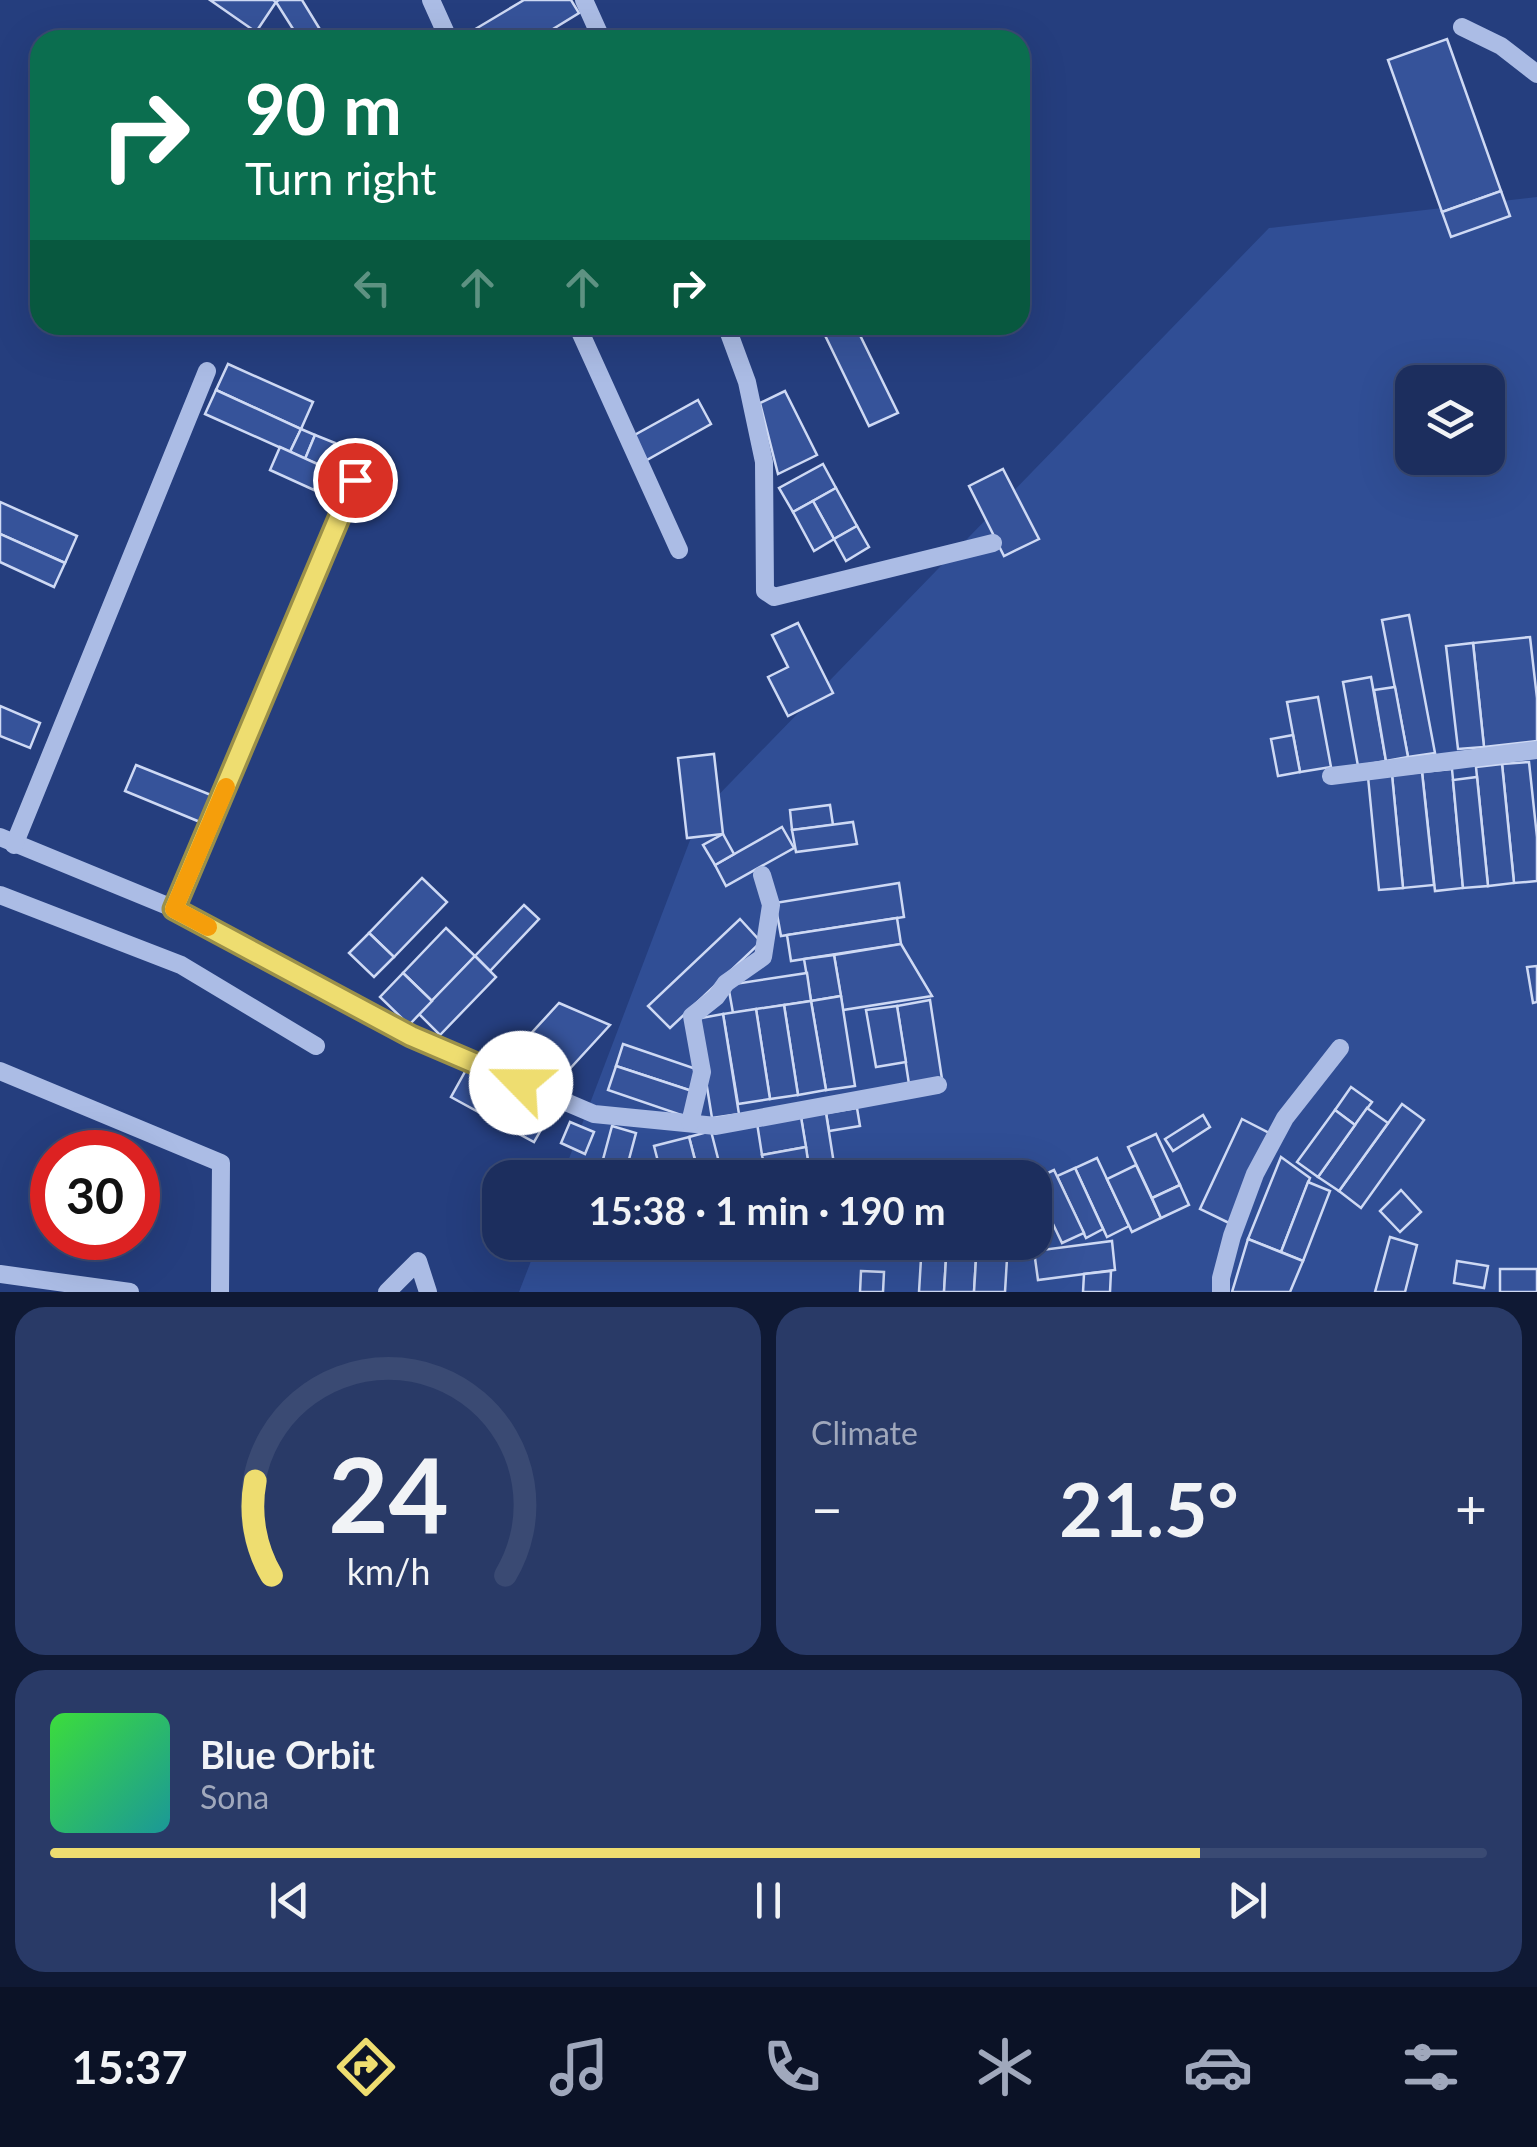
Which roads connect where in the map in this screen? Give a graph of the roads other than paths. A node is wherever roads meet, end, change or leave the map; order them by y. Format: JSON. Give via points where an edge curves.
{"nodes":[{"id":1,"x":430,"y":0,"type":"edge"},
{"id":2,"x":584,"y":0,"type":"edge"},
{"id":3,"x":1462,"y":27,"type":"dead end"},
{"id":4,"x":444,"y":30,"type":"edge"},
{"id":5,"x":598,"y":30,"type":"edge"},
{"id":6,"x":1537,"y":74,"type":"edge"},
{"id":7,"x":582,"y":335,"type":"edge"},
{"id":8,"x":730,"y":335,"type":"edge"},
{"id":9,"x":208,"y":371,"type":"dead end"},
{"id":10,"x":355,"y":480,"type":"dead end"},
{"id":11,"x":992,"y":544,"type":"dead end"},
{"id":12,"x":679,"y":550,"type":"dead end"},
{"id":13,"x":1537,"y":750,"type":"edge"},
{"id":14,"x":1331,"y":776,"type":"dead end"},
{"id":15,"x":7,"y":841,"type":"edge"},
{"id":16,"x":762,"y":875,"type":"dead end"},
{"id":17,"x":0,"y":894,"type":"edge"},
{"id":18,"x":174,"y":909,"type":"junction"},
{"id":19,"x":316,"y":1046,"type":"dead end"},
{"id":20,"x":1340,"y":1048,"type":"dead end"},
{"id":21,"x":0,"y":1071,"type":"edge"},
{"id":22,"x":938,"y":1085,"type":"dead end"},
{"id":23,"x":690,"y":1124,"type":"junction"},
{"id":24,"x":0,"y":1274,"type":"edge"},
{"id":25,"x":130,"y":1292,"type":"edge"},
{"id":26,"x":220,"y":1292,"type":"edge"},
{"id":27,"x":388,"y":1292,"type":"edge"},
{"id":28,"x":428,"y":1292,"type":"edge"},
{"id":29,"x":1222,"y":1292,"type":"edge"}],
"edges":[{"from":1,"to":4,"type":"street"},
{"from":2,"to":5,"type":"street"},
{"from":3,"to":6,"type":"street"},
{"from":7,"to":12,"type":"street"},
{"from":8,"to":11,"type":"street","via":[[764,462],[766,590],[774,597]]},
{"from":9,"to":15,"type":"street"},
{"from":10,"to":18,"type":"street"},
{"from":13,"to":14,"type":"street"},
{"from":15,"to":18,"type":"street"},
{"from":16,"to":23,"type":"street","via":[[771,905],[763,957],[692,1016],[702,1072]]},
{"from":17,"to":19,"type":"street","via":[[181,965]]},
{"from":18,"to":23,"type":"street","via":[[411,1036],[594,1114]]},
{"from":20,"to":29,"type":"street","via":[[1285,1118],[1254,1174],[1228,1250]]},
{"from":21,"to":26,"type":"street","via":[[221,1163]]},
{"from":22,"to":23,"type":"street","via":[[716,1126]]},
{"from":24,"to":25,"type":"street"},
{"from":27,"to":28,"type":"street","via":[[418,1260]]}]}
